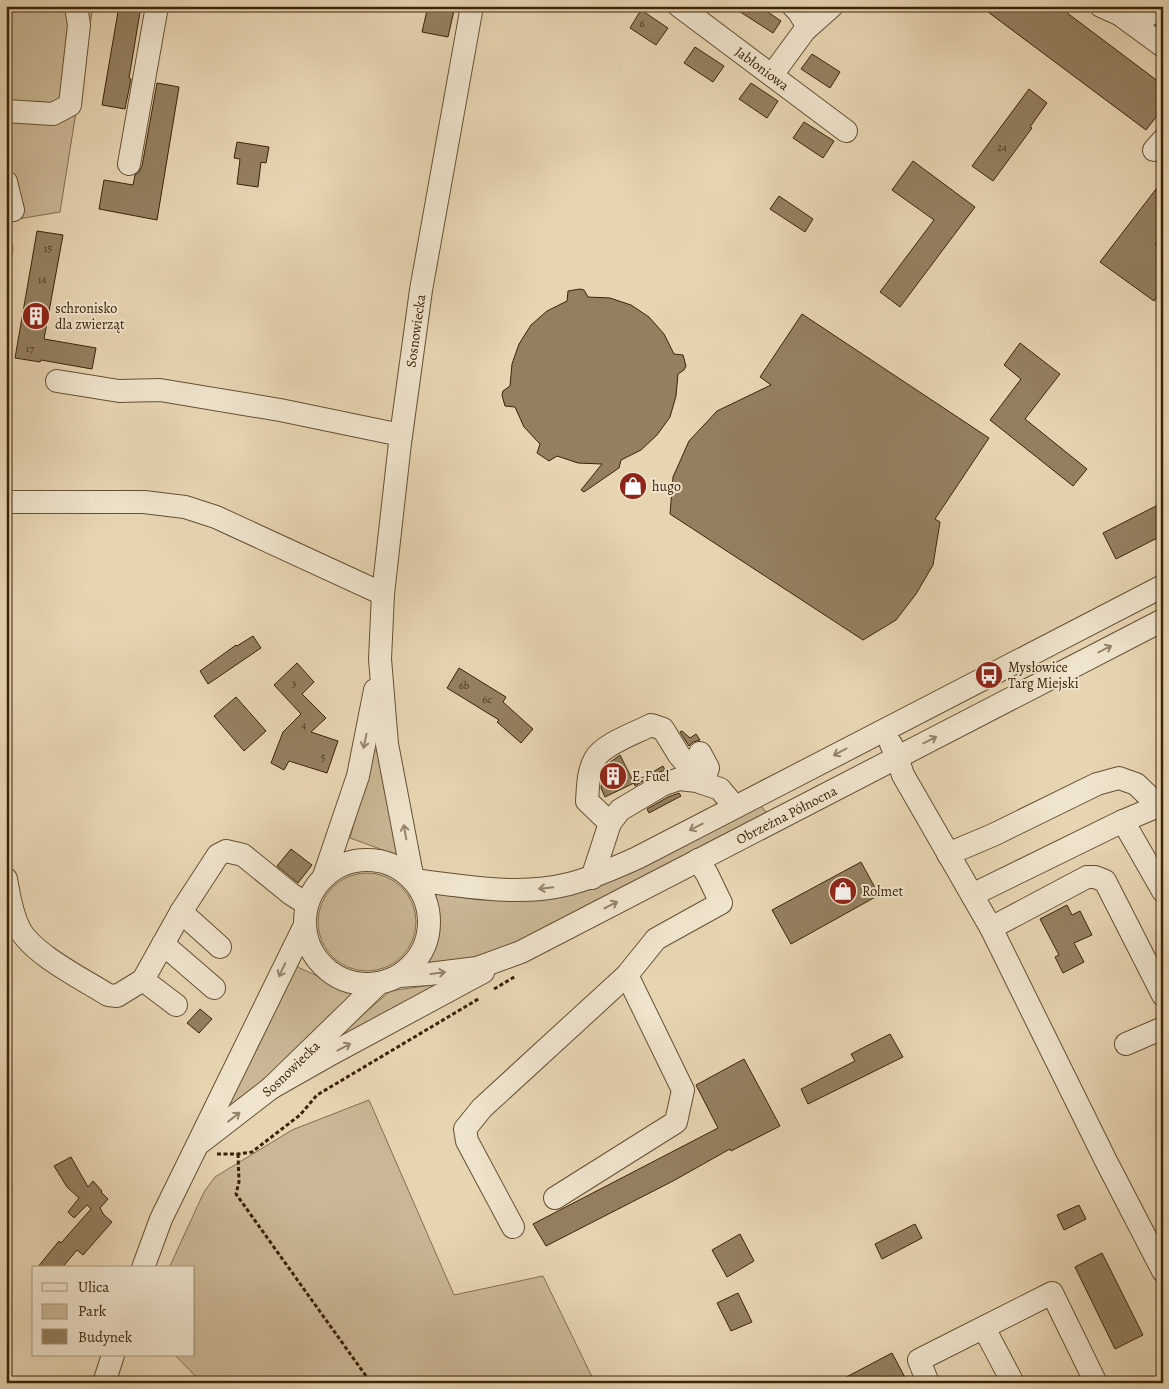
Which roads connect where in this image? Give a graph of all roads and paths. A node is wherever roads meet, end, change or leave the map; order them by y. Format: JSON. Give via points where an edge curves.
{"nodes":[{"id":1,"x":76,"y":6,"type":"edge"},
{"id":2,"x":157,"y":6,"type":"edge"},
{"id":3,"x":472,"y":6,"type":"edge"},
{"id":4,"x":679,"y":6,"type":"edge"},
{"id":5,"x":793,"y":6,"type":"edge"},
{"id":6,"x":832,"y":6,"type":"edge"},
{"id":7,"x":1160,"y":6,"type":"edge"},
{"id":8,"x":1111,"y":11,"type":"edge"},
{"id":9,"x":808,"y":27,"type":"junction"},
{"id":10,"x":1163,"y":46,"type":"edge"},
{"id":11,"x":772,"y":75,"type":"junction"},
{"id":12,"x":6,"y":111,"type":"edge"},
{"id":13,"x":846,"y":131,"type":"dead end"},
{"id":14,"x":129,"y":164,"type":"dead end"},
{"id":15,"x":6,"y":182,"type":"edge"},
{"id":16,"x":13,"y":210,"type":"dead end"},
{"id":17,"x":57,"y":381,"type":"dead end"},
{"id":18,"x":401,"y":435,"type":"junction"},
{"id":19,"x":6,"y":502,"type":"edge"},
{"id":20,"x":1163,"y":586,"type":"edge"},
{"id":21,"x":383,"y":594,"type":"junction"},
{"id":22,"x":1163,"y":620,"type":"edge"},
{"id":23,"x":380,"y":659,"type":"junction"},
{"id":24,"x":883,"y":730,"type":"junction"},
{"id":25,"x":700,"y":753,"type":"dead end"},
{"id":26,"x":897,"y":757,"type":"junction"},
{"id":27,"x":704,"y":783,"type":"junction"},
{"id":28,"x":1161,"y":805,"type":"edge"},
{"id":29,"x":735,"y":808,"type":"junction"},
{"id":30,"x":1123,"y":821,"type":"junction"},
{"id":31,"x":610,"y":823,"type":"junction"},
{"id":32,"x":948,"y":854,"type":"junction"},
{"id":33,"x":698,"y":860,"type":"junction"},
{"id":34,"x":324,"y":876,"type":"junction"},
{"id":35,"x":592,"y":878,"type":"junction"},
{"id":36,"x":6,"y":879,"type":"edge"},
{"id":37,"x":414,"y":880,"type":"junction"},
{"id":38,"x":1163,"y":891,"type":"edge"},
{"id":39,"x":972,"y":895,"type":"junction"},
{"id":40,"x":306,"y":904,"type":"junction"},
{"id":41,"x":182,"y":912,"type":"junction"},
{"id":42,"x":304,"y":927,"type":"junction"},
{"id":43,"x":991,"y":928,"type":"junction"},
{"id":44,"x":163,"y":944,"type":"junction"},
{"id":45,"x":220,"y":947,"type":"dead end"},
{"id":46,"x":522,"y":962,"type":"junction"},
{"id":47,"x":627,"y":976,"type":"junction"},
{"id":48,"x":143,"y":980,"type":"junction"},
{"id":49,"x":389,"y":980,"type":"junction"},
{"id":50,"x":214,"y":988,"type":"dead end"},
{"id":51,"x":491,"y":991,"type":"dead end"},
{"id":52,"x":1163,"y":995,"type":"edge"},
{"id":53,"x":482,"y":996,"type":"dead end"},
{"id":54,"x":176,"y":1005,"type":"dead end"},
{"id":55,"x":1163,"y":1028,"type":"edge"},
{"id":56,"x":1126,"y":1044,"type":"dead end"},
{"id":57,"x":271,"y":1088,"type":"junction"},
{"id":58,"x":206,"y":1150,"type":"junction"},
{"id":59,"x":238,"y":1154,"type":"junction"},
{"id":60,"x":555,"y":1198,"type":"dead end"},
{"id":61,"x":514,"y":1227,"type":"dead end"},
{"id":62,"x":144,"y":1266,"type":"edge"},
{"id":63,"x":1163,"y":1271,"type":"edge"},
{"id":64,"x":984,"y":1328,"type":"junction"},
{"id":65,"x":113,"y":1356,"type":"edge"},
{"id":66,"x":104,"y":1383,"type":"edge"},
{"id":67,"x":371,"y":1383,"type":"edge"},
{"id":68,"x":928,"y":1383,"type":"edge"},
{"id":69,"x":1013,"y":1383,"type":"edge"},
{"id":70,"x":1096,"y":1383,"type":"edge"}],
"edges":[{"from":1,"to":12,"type":"street","via":[[79,25],[70,105],[53,114]]},
{"from":2,"to":14,"type":"street"},
{"from":3,"to":18,"type":"street","name":"Sosnowiecka","via":[[421,290]]},
{"from":4,"to":11,"type":"street","name":"Jabłoniowa"},
{"from":5,"to":9,"type":"street"},
{"from":6,"to":9,"type":"street"},
{"from":7,"to":8,"type":"street","via":[[1140,20]]},
{"from":8,"to":10,"type":"street"},
{"from":9,"to":11,"type":"street"},
{"from":11,"to":13,"type":"street","name":"Jabłoniowa"},
{"from":15,"to":16,"type":"street"},
{"from":17,"to":18,"type":"street","via":[[119,391],[160,390]]},
{"from":18,"to":21,"type":"street","name":"Sosnowiecka"},
{"from":19,"to":21,"type":"street","via":[[144,502],[185,507],[216,516]]},
{"from":20,"to":24,"type":"street"},
{"from":21,"to":23,"type":"street","name":"Sosnowiecka"},
{"from":26,"to":22,"type":"street","name":"Obrzeżna Północna","one_way":true},
{"from":23,"to":34,"type":"street","name":"Sosnowiecka","one_way":true,"via":[[358,776]]},
{"from":37,"to":23,"type":"street","name":"Sosnowiecka","one_way":true,"via":[[387,744]]},
{"from":24,"to":26,"type":"street"},
{"from":24,"to":29,"type":"street","one_way":true},
{"from":25,"to":27,"type":"street","via":[[708,768]]},
{"from":26,"to":32,"type":"street","via":[[903,775]]},
{"from":26,"to":33,"type":"street","name":"Obrzeżna Północna"},
{"from":27,"to":29,"type":"street","via":[[720,789]]},
{"from":27,"to":31,"type":"street","via":[[678,779],[662,785],[620,810]]},
{"from":27,"to":31,"type":"street","via":[[679,755],[670,732],[651,725],[608,746],[595,758],[587,801]]},
{"from":28,"to":30,"type":"street"},
{"from":28,"to":32,"type":"street","via":[[1136,784],[1119,778],[1097,784]]},
{"from":29,"to":35,"type":"street","one_way":true},
{"from":30,"to":38,"type":"street"},
{"from":30,"to":39,"type":"street"},
{"from":31,"to":35,"type":"street"},
{"from":32,"to":39,"type":"street"},
{"from":46,"to":33,"type":"street","name":"Obrzeżna Północna","one_way":true},
{"from":33,"to":47,"type":"street","via":[[721,903],[656,939]]},
{"from":34,"to":37,"type":"street","name":"Sosnowiecka","via":[[338,866],[370,859],[401,869]]},
{"from":34,"to":40,"type":"street","name":"Sosnowiecka"},
{"from":35,"to":37,"type":"street","one_way":true,"via":[[560,886],[519,890]]},
{"from":36,"to":48,"type":"street","via":[[19,928],[37,949],[108,995],[117,996]]},
{"from":37,"to":49,"type":"street","name":"Sosnowiecka","via":[[425,897],[430,917],[428,938],[419,956]]},
{"from":39,"to":43,"type":"street"},
{"from":40,"to":41,"type":"street","via":[[243,855],[226,851],[218,855]]},
{"from":40,"to":42,"type":"street","name":"Sosnowiecka"},
{"from":41,"to":44,"type":"street"},
{"from":41,"to":45,"type":"street"},
{"from":42,"to":49,"type":"street","name":"Sosnowiecka","via":[[308,944],[329,972],[362,984]]},
{"from":42,"to":58,"type":"street","name":"Sosnowiecka","one_way":true,"via":[[219,1103]]},
{"from":43,"to":52,"type":"street","via":[[1087,877],[1095,877],[1104,881]]},
{"from":43,"to":63,"type":"street"},
{"from":44,"to":48,"type":"street"},
{"from":44,"to":50,"type":"street"},
{"from":49,"to":46,"type":"street","name":"Obrzeżna Północna","one_way":true},
{"from":46,"to":51,"type":"path"},
{"from":57,"to":46,"type":"street","one_way":true,"via":[[331,1054]]},
{"from":47,"to":60,"type":"street","via":[[683,1090],[676,1122]]},
{"from":47,"to":61,"type":"street","via":[[482,1108],[465,1129],[466,1141]]},
{"from":48,"to":54,"type":"street"},
{"from":49,"to":57,"type":"street","name":"Sosnowiecka"},
{"from":53,"to":59,"type":"path","via":[[317,1095],[300,1115],[252,1152]]},
{"from":55,"to":56,"type":"street"},
{"from":58,"to":57,"type":"street","name":"Sosnowiecka","one_way":true},
{"from":58,"to":59,"type":"path"},
{"from":58,"to":62,"type":"street","name":"Sosnowiecka","via":[[161,1219]]},
{"from":59,"to":67,"type":"path","via":[[236,1194]]},
{"from":64,"to":68,"type":"street","via":[[919,1360]]},
{"from":64,"to":69,"type":"street"},
{"from":64,"to":70,"type":"street","via":[[1052,1293]]},
{"from":65,"to":66,"type":"street"}]}
